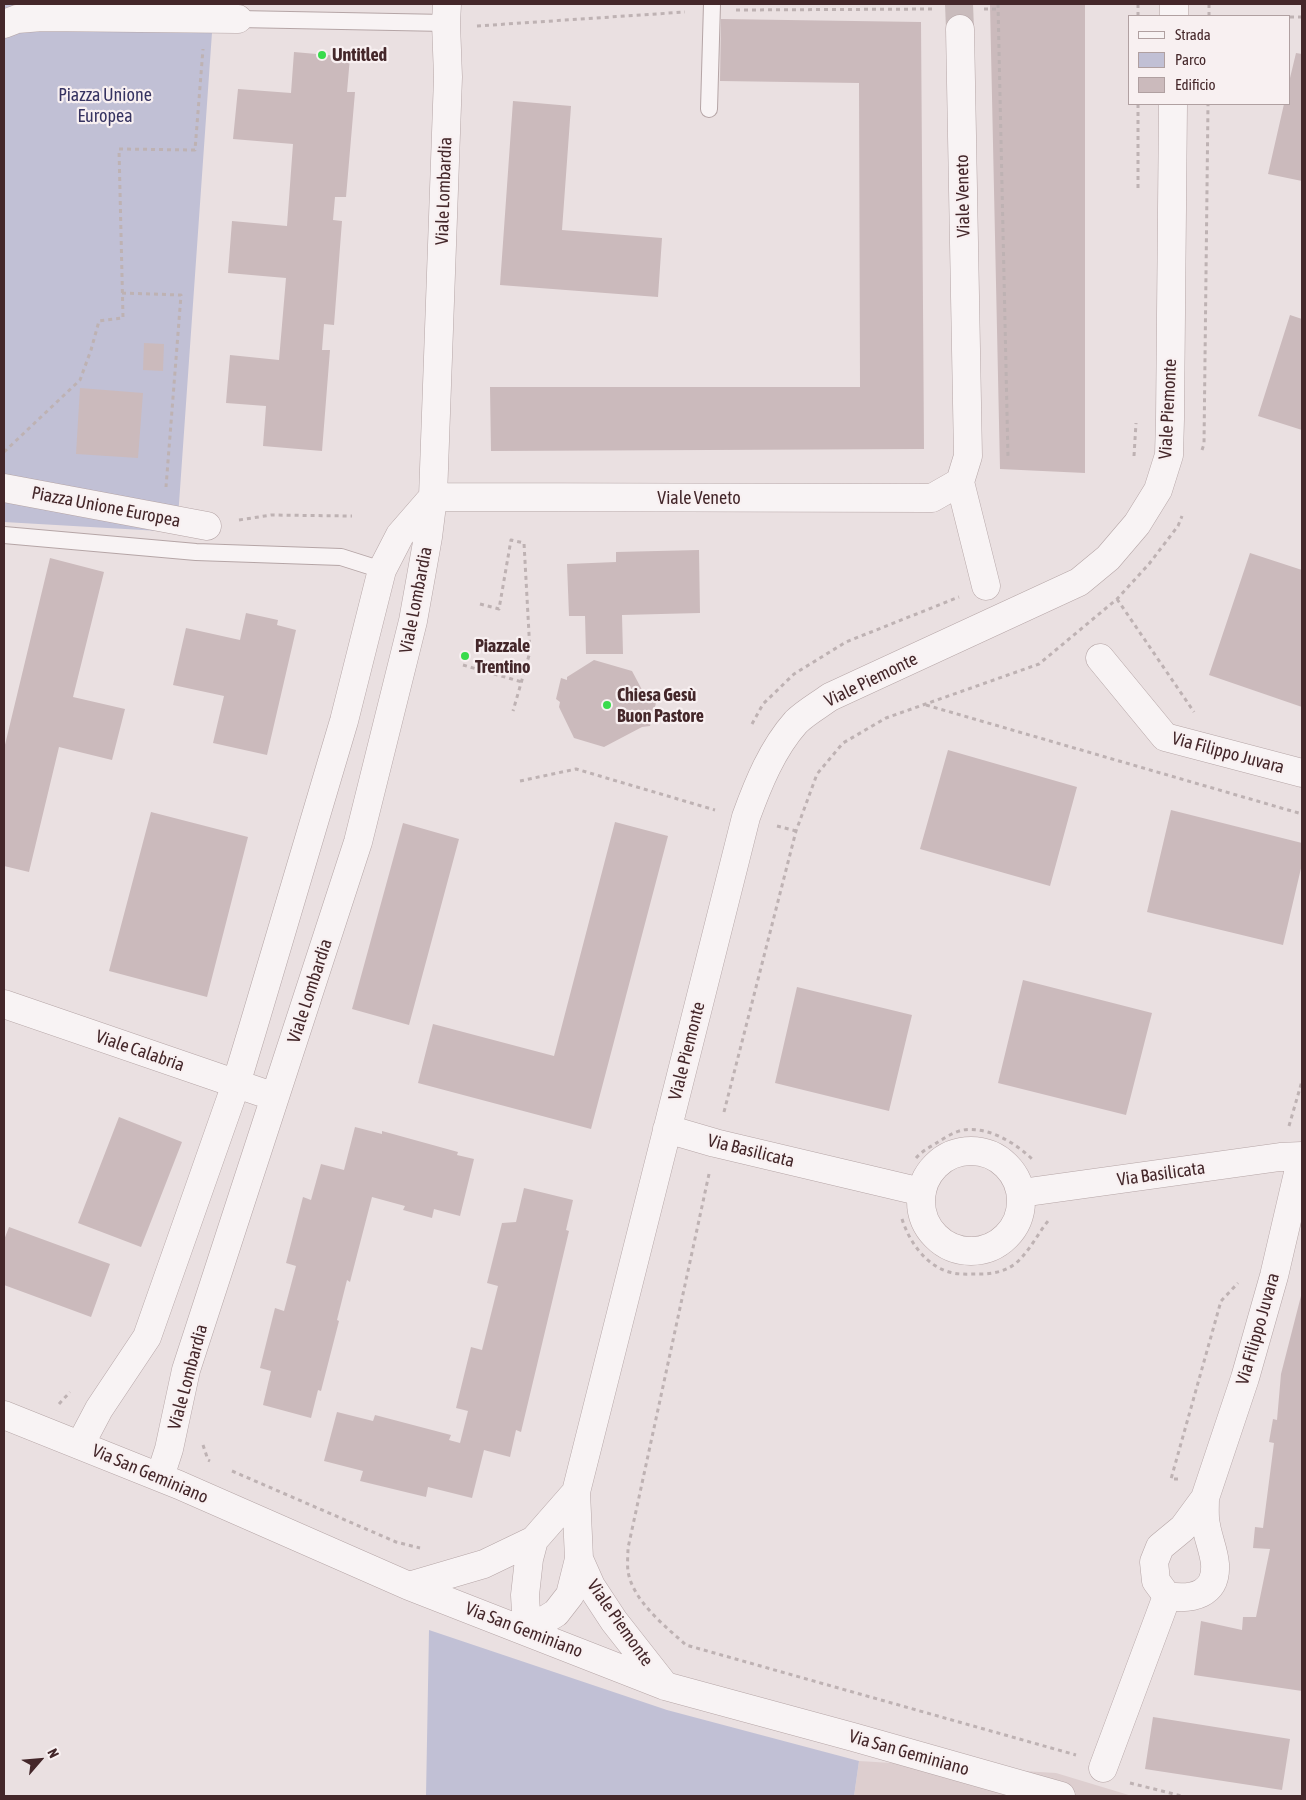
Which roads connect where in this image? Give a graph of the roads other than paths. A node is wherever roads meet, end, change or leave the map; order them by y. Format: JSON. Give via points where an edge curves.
{"nodes":[{"id":1,"x":712,"y":4,"type":"edge"},
{"id":2,"x":447,"y":13,"type":"edge"},
{"id":3,"x":238,"y":19,"type":"joint"},
{"id":4,"x":4,"y":24,"type":"edge"},
{"id":5,"x":960,"y":29,"type":"tunnel mouth"},
{"id":6,"x":1173,"y":105,"type":"edge"},
{"id":7,"x":709,"y":109,"type":"dead end"},
{"id":8,"x":960,"y":482,"type":"junction"},
{"id":9,"x":4,"y":488,"type":"edge"},
{"id":10,"x":432,"y":497,"type":"junction"},
{"id":11,"x":207,"y":526,"type":"road end"},
{"id":12,"x":4,"y":535,"type":"edge"},
{"id":13,"x":382,"y":570,"type":"junction"},
{"id":14,"x":986,"y":586,"type":"dead end"},
{"id":15,"x":1100,"y":658,"type":"dead end"},
{"id":16,"x":1302,"y":773,"type":"edge"},
{"id":17,"x":4,"y":1004,"type":"edge"},
{"id":18,"x":236,"y":1084,"type":"junction"},
{"id":19,"x":276,"y":1097,"type":"junction"},
{"id":20,"x":667,"y":1129,"type":"junction"},
{"id":21,"x":1302,"y":1156,"type":"edge"},
{"id":22,"x":922,"y":1192,"type":"junction"},
{"id":23,"x":1021,"y":1194,"type":"junction"},
{"id":24,"x":4,"y":1415,"type":"edge"},
{"id":25,"x":80,"y":1444,"type":"junction"},
{"id":26,"x":160,"y":1478,"type":"junction"},
{"id":27,"x":576,"y":1492,"type":"junction"},
{"id":28,"x":1205,"y":1498,"type":"junction"},
{"id":29,"x":534,"y":1540,"type":"junction"},
{"id":30,"x":579,"y":1559,"type":"junction"},
{"id":31,"x":409,"y":1586,"type":"junction"},
{"id":32,"x":1167,"y":1596,"type":"junction"},
{"id":33,"x":527,"y":1631,"type":"junction"},
{"id":34,"x":664,"y":1686,"type":"junction"},
{"id":35,"x":1102,"y":1768,"type":"road end"},
{"id":36,"x":1061,"y":1796,"type":"edge"}],
"edges":[{"from":1,"to":7,"type":"lane"},
{"from":2,"to":3,"type":"lane"},
{"from":2,"to":10,"type":"street","name":"Viale Lombardia","via":[[448,77]]},
{"from":3,"to":4,"type":"street","via":[[42,17],[17,19]]},
{"from":5,"to":8,"type":"street","name":"Viale Veneto","via":[[968,456]]},
{"from":6,"to":20,"type":"street","name":"Viale Piemonte","via":[[1170,419],[1168,455],[1158,490],[1137,524],[1108,558],[1078,582],[830,697],[797,721],[760,782],[746,817]]},
{"from":8,"to":10,"type":"street","name":"Viale Veneto","via":[[932,498]]},
{"from":8,"to":14,"type":"street"},
{"from":9,"to":11,"type":"street","name":"Piazza Unione Europea"},
{"from":10,"to":13,"type":"street","name":"Viale Lombardia","via":[[400,535]]},
{"from":10,"to":19,"type":"street","name":"Viale Lombardia","via":[[414,621],[358,842]]},
{"from":12,"to":13,"type":"lane","via":[[196,552],[341,557]]},
{"from":13,"to":18,"type":"street","name":"Viale Lombardia","via":[[344,721]]},
{"from":15,"to":16,"type":"street","name":"Via Filippo Juvara","via":[[1165,737]]},
{"from":17,"to":18,"type":"street","name":"Viale Calabria"},
{"from":18,"to":19,"type":"street","name":"Viale Calabria"},
{"from":18,"to":25,"type":"street","name":"Viale Lombardia","via":[[146,1337]]},
{"from":19,"to":26,"type":"street","name":"Viale Lombardia","via":[[186,1370]]},
{"from":20,"to":22,"type":"street","name":"Via Basilicata"},
{"from":20,"to":27,"type":"street","name":"Viale Piemonte"},
{"from":21,"to":23,"type":"street","name":"Via Basilicata"},
{"from":21,"to":28,"type":"street","name":"Via Filippo Juvara","via":[[1269,1294]]},
{"from":22,"to":23,"type":"street","via":[[937,1165],[949,1156],[969,1151],[999,1160],[1014,1174]]},
{"from":22,"to":23,"type":"street","via":[[922,1208],[929,1228],[952,1248],[973,1251],[994,1246],[1010,1234],[1020,1215]]},
{"from":24,"to":25,"type":"street","name":"Via San Geminiano"},
{"from":25,"to":26,"type":"street","name":"Via San Geminiano"},
{"from":26,"to":31,"type":"street","name":"Via San Geminiano"},
{"from":27,"to":29,"type":"street","name":"Viale Piemonte"},
{"from":27,"to":30,"type":"street","name":"Viale Piemonte"},
{"from":28,"to":32,"type":"street","name":"Via Filippo Juvara","via":[[1183,1528],[1160,1547],[1154,1562],[1156,1581]]},
{"from":28,"to":32,"type":"street","name":"Via Filippo Juvara","via":[[1214,1576],[1208,1588],[1196,1597]]},
{"from":29,"to":31,"type":"street","name":"Viale Piemonte","via":[[484,1564]]},
{"from":29,"to":33,"type":"street","name":"Viale Piemonte","via":[[525,1595]]},
{"from":30,"to":33,"type":"street","name":"Viale Piemonte","via":[[570,1595],[556,1613]]},
{"from":30,"to":34,"type":"street","name":"Viale Piemonte","via":[[591,1586],[614,1621]]},
{"from":31,"to":33,"type":"street","name":"Via San Geminiano"},
{"from":32,"to":35,"type":"street"},
{"from":33,"to":34,"type":"street","name":"Via San Geminiano"},
{"from":34,"to":36,"type":"street","name":"Via San Geminiano"}]}
